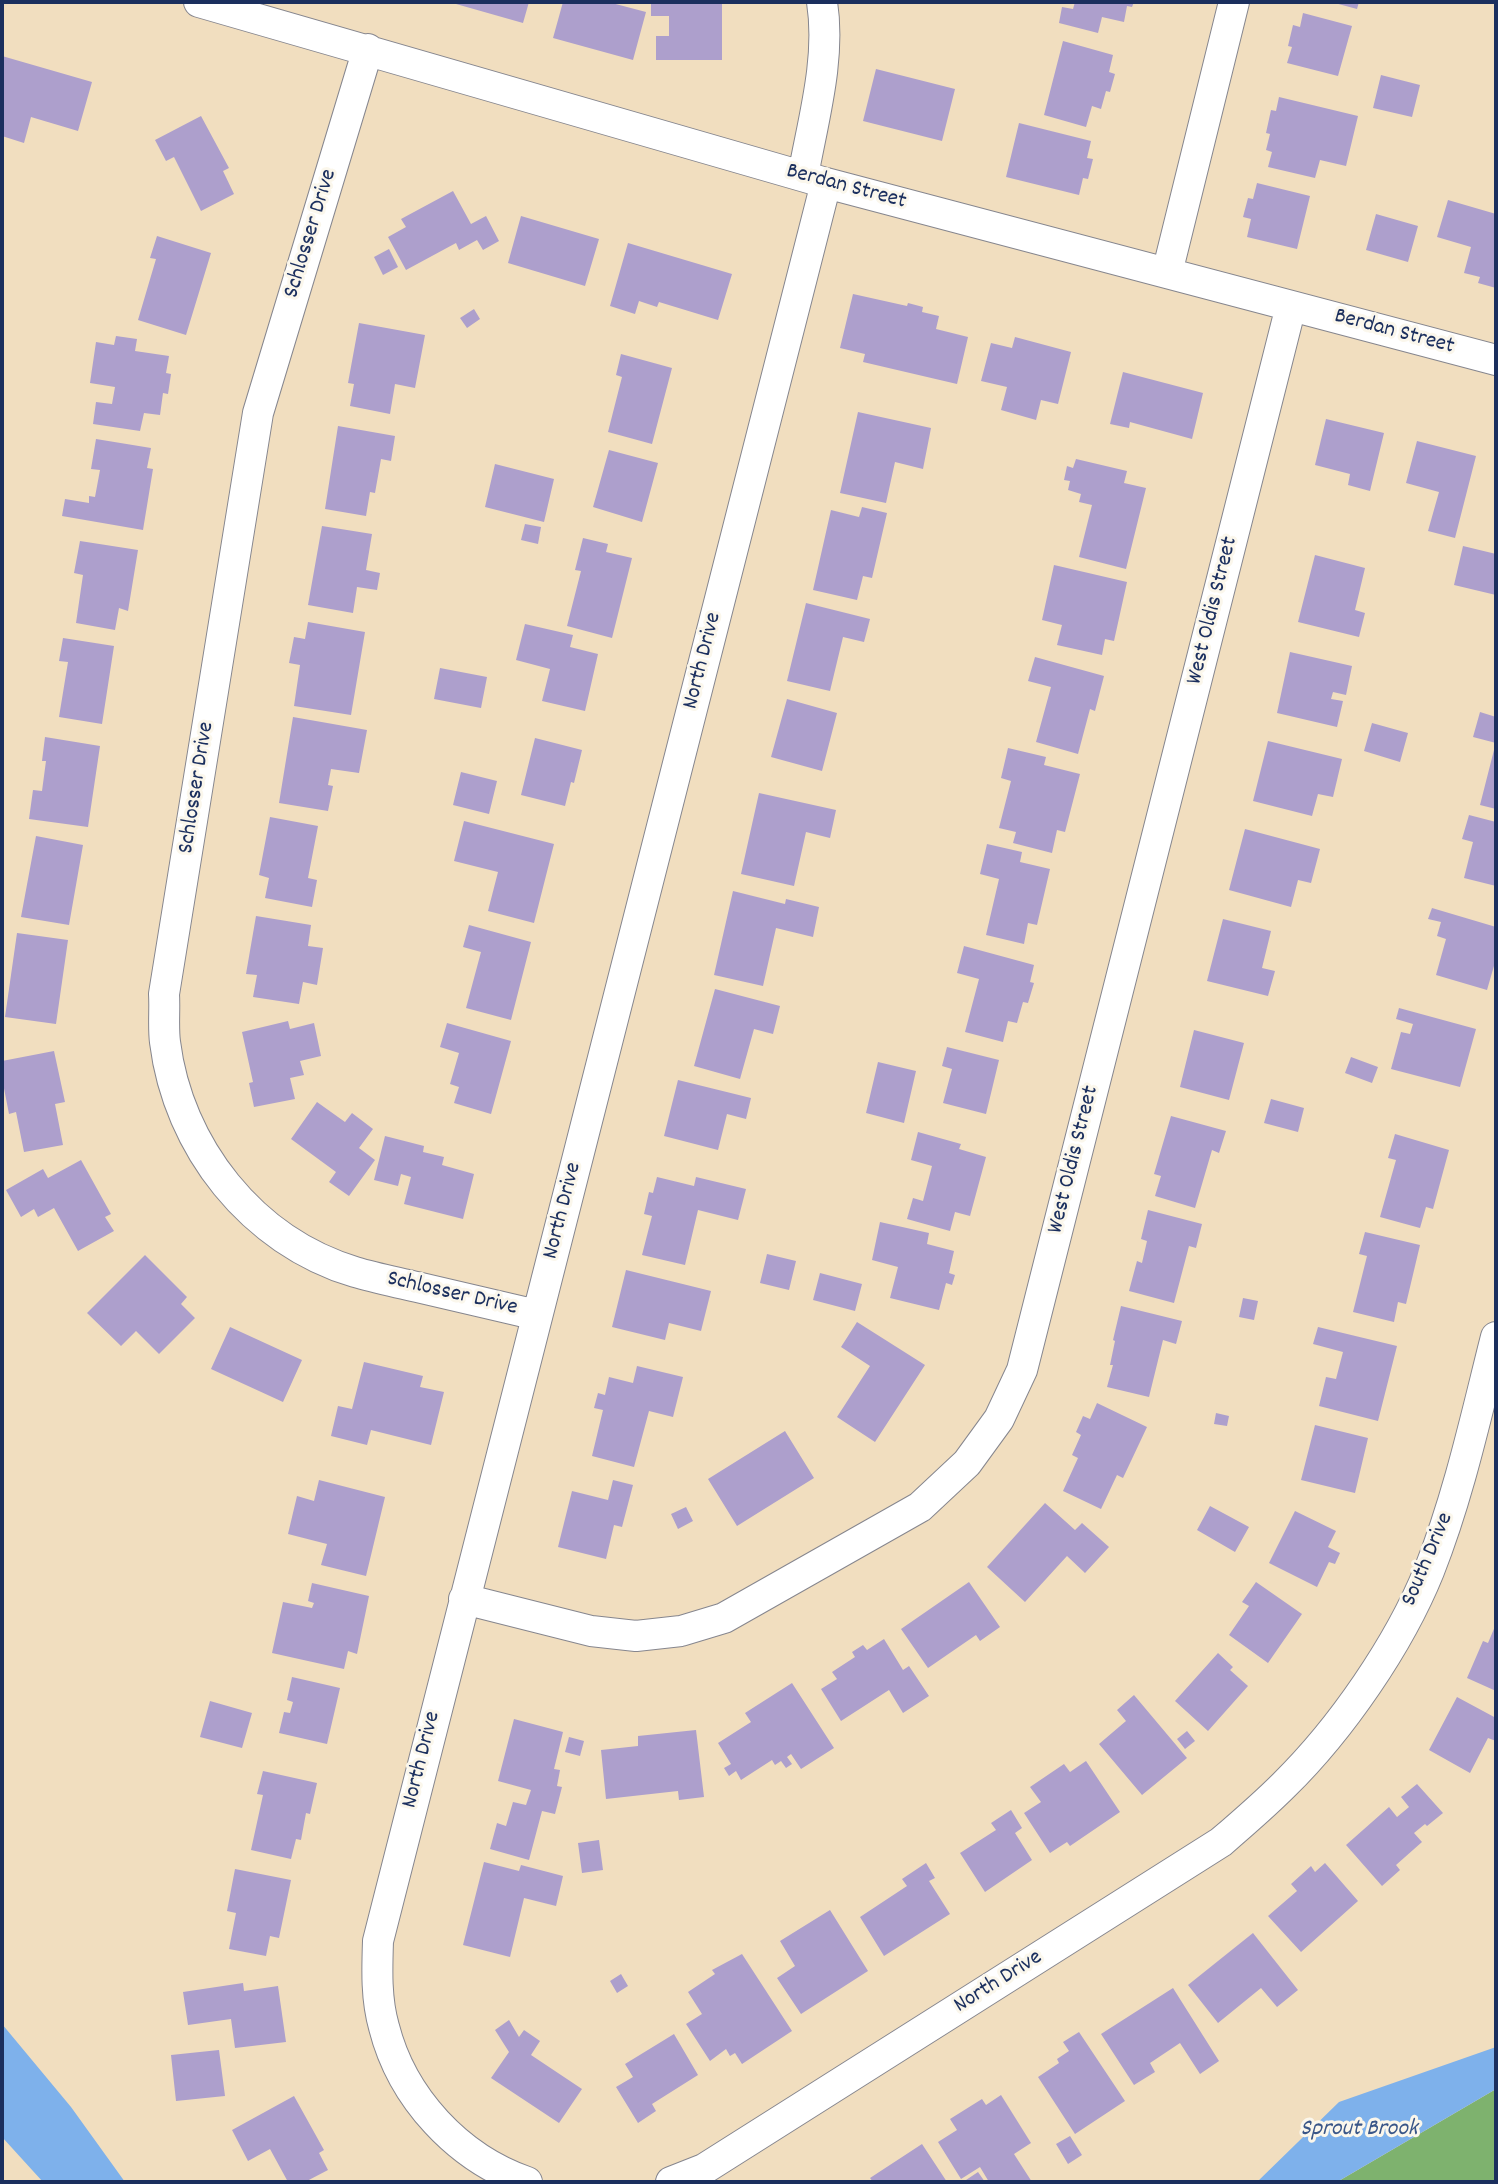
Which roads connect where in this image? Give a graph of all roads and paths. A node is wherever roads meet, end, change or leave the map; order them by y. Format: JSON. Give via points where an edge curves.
{"nodes":[{"id":1,"x":199,"y":2,"type":"edge"},
{"id":2,"x":822,"y":2,"type":"edge"},
{"id":3,"x":1234,"y":2,"type":"edge"},
{"id":4,"x":368,"y":49,"type":"junction"},
{"id":5,"x":814,"y":180,"type":"junction"},
{"id":6,"x":1167,"y":273,"type":"junction"},
{"id":7,"x":1291,"y":306,"type":"junction"},
{"id":8,"x":1496,"y":360,"type":"edge"},
{"id":9,"x":537,"y":1315,"type":"junction"},
{"id":10,"x":1496,"y":1337,"type":"edge"},
{"id":11,"x":464,"y":1599,"type":"junction"},
{"id":12,"x":1308,"y":1758,"type":"joint"},
{"id":13,"x":527,"y":2182,"type":"edge"},
{"id":14,"x":671,"y":2182,"type":"edge"}],
"edges":[{"from":1,"to":4,"type":"street","name":"Berdan Street"},
{"from":2,"to":5,"type":"street","name":"North Drive","via":[[825,21]]},
{"from":3,"to":6,"type":"street"},
{"from":4,"to":5,"type":"street","name":"Berdan Street"},
{"from":4,"to":9,"type":"street","name":"Schlosser Drive","via":[[258,413],[164,994],[165,1041],[176,1096],[199,1148],[229,1190],[266,1226],[306,1252],[354,1272]]},
{"from":5,"to":6,"type":"street","name":"Berdan Street"},
{"from":5,"to":9,"type":"street","name":"North Drive"},
{"from":6,"to":7,"type":"street","name":"Berdan Street"},
{"from":7,"to":8,"type":"street","name":"Berdan Street"},
{"from":7,"to":11,"type":"street","name":"West Oldis Street","via":[[1022,1370],[999,1419],[967,1463],[920,1507],[724,1618],[681,1631],[636,1636],[591,1631]]},
{"from":9,"to":11,"type":"street","name":"North Drive"},
{"from":10,"to":12,"type":"street","name":"South Drive","via":[[1457,1492],[1428,1573],[1389,1649],[1341,1720]]},
{"from":11,"to":13,"type":"street","name":"North Drive","via":[[378,1941],[377,1984],[392,2051],[417,2101],[482,2161]]},
{"from":12,"to":14,"type":"street","name":"North Drive","via":[[1221,1842],[704,2169]]}]}
